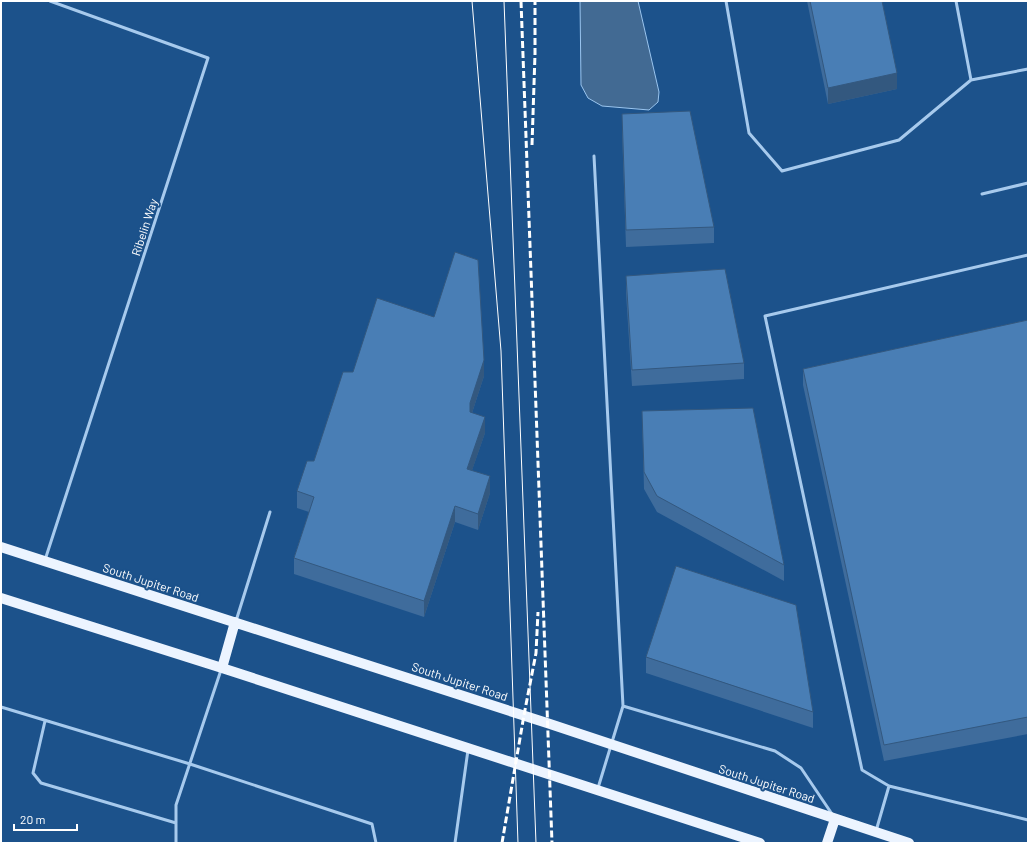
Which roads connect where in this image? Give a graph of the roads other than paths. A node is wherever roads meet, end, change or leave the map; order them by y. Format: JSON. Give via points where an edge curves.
{"nodes":[{"id":1,"x":50,"y":1,"type":"edge"},
{"id":2,"x":726,"y":1,"type":"edge"},
{"id":3,"x":956,"y":1,"type":"edge"},
{"id":4,"x":1028,"y":69,"type":"edge"},
{"id":5,"x":971,"y":80,"type":"junction"},
{"id":6,"x":594,"y":156,"type":"dead end"},
{"id":7,"x":1028,"y":183,"type":"edge"},
{"id":8,"x":982,"y":194,"type":"dead end"},
{"id":9,"x":1028,"y":255,"type":"edge"},
{"id":10,"x":270,"y":512,"type":"dead end"},
{"id":11,"x":1,"y":547,"type":"edge"},
{"id":12,"x":45,"y":561,"type":"junction"},
{"id":13,"x":1,"y":598,"type":"edge"},
{"id":14,"x":235,"y":622,"type":"junction"},
{"id":15,"x":222,"y":668,"type":"junction"},
{"id":16,"x":623,"y":706,"type":"junction"},
{"id":17,"x":1,"y":707,"type":"edge"},
{"id":18,"x":45,"y":721,"type":"junction"},
{"id":19,"x":611,"y":744,"type":"junction"},
{"id":20,"x":468,"y":748,"type":"junction"},
{"id":21,"x":190,"y":764,"type":"junction"},
{"id":22,"x":889,"y":786,"type":"junction"},
{"id":23,"x":598,"y":790,"type":"junction"},
{"id":24,"x":835,"y":819,"type":"junction"},
{"id":25,"x":1028,"y":820,"type":"edge"},
{"id":26,"x":176,"y":823,"type":"junction"},
{"id":27,"x":876,"y":832,"type":"junction"},
{"id":28,"x":176,"y":843,"type":"edge"},
{"id":29,"x":376,"y":843,"type":"edge"},
{"id":30,"x":455,"y":843,"type":"edge"},
{"id":31,"x":760,"y":843,"type":"edge"},
{"id":32,"x":827,"y":843,"type":"edge"},
{"id":33,"x":909,"y":843,"type":"edge"}],
"edges":[{"from":1,"to":12,"type":"lane","name":"Ribelin Way","via":[[208,58]]},
{"from":2,"to":5,"type":"lane","via":[[749,133],[782,171],[899,140]]},
{"from":3,"to":5,"type":"lane"},
{"from":4,"to":5,"type":"lane"},
{"from":6,"to":16,"type":"lane"},
{"from":7,"to":8,"type":"lane"},
{"from":9,"to":22,"type":"lane","via":[[765,316],[862,770]]},
{"from":10,"to":14,"type":"lane"},
{"from":11,"to":12,"type":"main road","name":"South Jupiter Road"},
{"from":12,"to":14,"type":"main road","name":"South Jupiter Road"},
{"from":13,"to":15,"type":"main road"},
{"from":14,"to":15,"type":"main road"},
{"from":14,"to":19,"type":"main road","name":"South Jupiter Road"},
{"from":15,"to":20,"type":"main road"},
{"from":15,"to":21,"type":"lane"},
{"from":16,"to":19,"type":"lane"},
{"from":16,"to":24,"type":"lane","via":[[775,751],[800,768]]},
{"from":17,"to":18,"type":"lane"},
{"from":18,"to":21,"type":"lane"},
{"from":18,"to":26,"type":"lane","via":[[33,772],[41,783]]},
{"from":19,"to":23,"type":"lane"},
{"from":19,"to":24,"type":"main road","name":"South Jupiter Road"},
{"from":20,"to":23,"type":"main road"},
{"from":20,"to":30,"type":"lane"},
{"from":21,"to":26,"type":"lane","via":[[176,805]]},
{"from":21,"to":29,"type":"lane","via":[[372,824]]},
{"from":22,"to":25,"type":"lane"},
{"from":22,"to":27,"type":"lane"},
{"from":23,"to":31,"type":"main road"},
{"from":24,"to":27,"type":"main road","name":"South Jupiter Road"},
{"from":24,"to":32,"type":"main road"},
{"from":26,"to":28,"type":"lane"},
{"from":27,"to":33,"type":"main road","name":"South Jupiter Road"}]}
